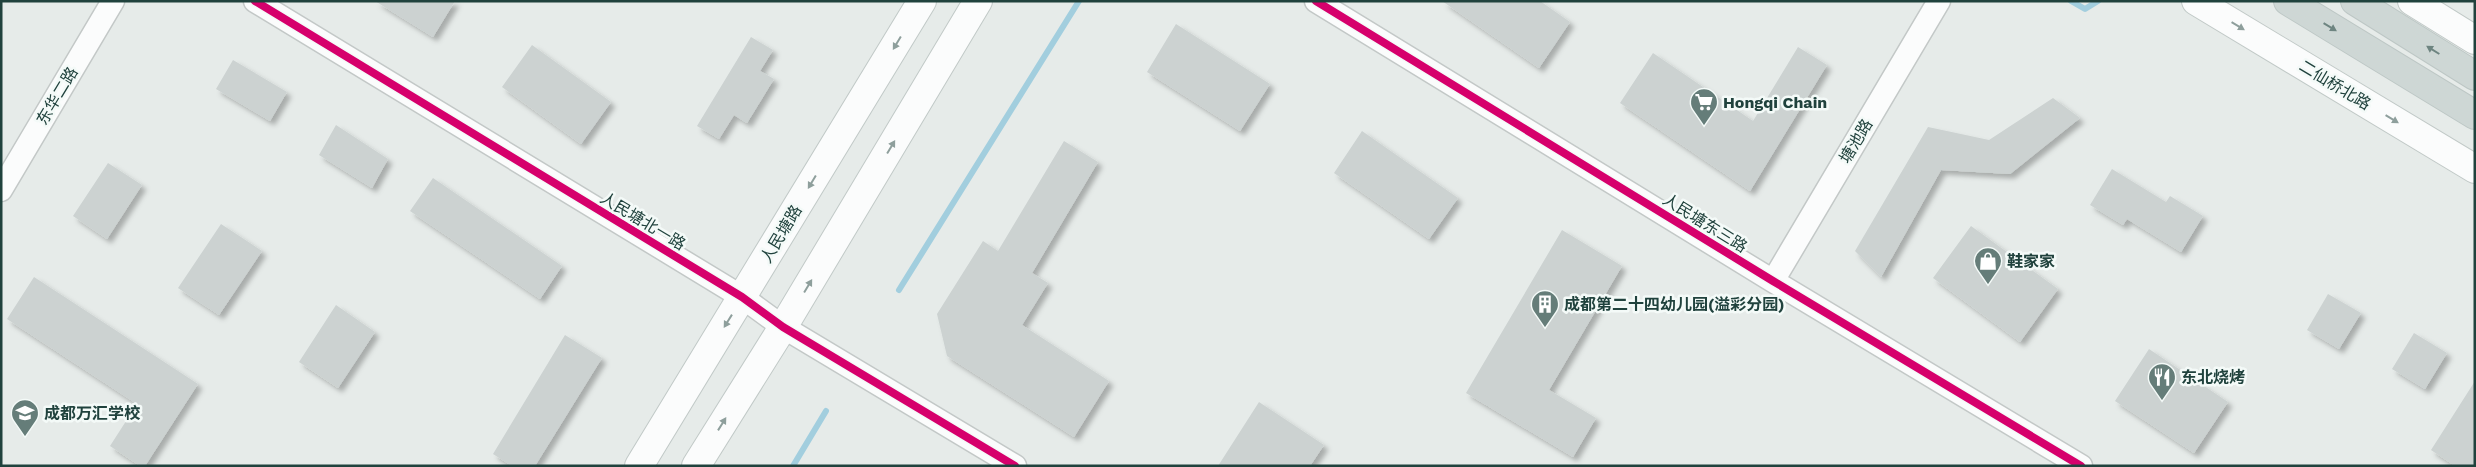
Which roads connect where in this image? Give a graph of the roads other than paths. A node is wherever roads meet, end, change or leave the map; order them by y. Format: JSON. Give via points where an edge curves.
{"nodes":[{"id":1,"x":112,"y":1,"type":"edge"},
{"id":2,"x":255,"y":1,"type":"edge"},
{"id":3,"x":922,"y":1,"type":"edge"},
{"id":4,"x":978,"y":1,"type":"edge"},
{"id":5,"x":1316,"y":1,"type":"edge"},
{"id":6,"x":1939,"y":1,"type":"edge"},
{"id":7,"x":2196,"y":1,"type":"edge"},
{"id":8,"x":2288,"y":1,"type":"edge"},
{"id":9,"x":2355,"y":1,"type":"edge"},
{"id":10,"x":2412,"y":1,"type":"edge"},
{"id":11,"x":2475,"y":40,"type":"edge"},
{"id":12,"x":2475,"y":76,"type":"edge"},
{"id":13,"x":2475,"y":115,"type":"edge"},
{"id":14,"x":2475,"y":169,"type":"edge"},
{"id":15,"x":1,"y":190,"type":"edge"},
{"id":16,"x":1773,"y":281,"type":"junction"},
{"id":17,"x":742,"y":297,"type":"junction"},
{"id":18,"x":784,"y":327,"type":"junction"},
{"id":19,"x":639,"y":466,"type":"edge"},
{"id":20,"x":696,"y":466,"type":"edge"},
{"id":21,"x":1015,"y":466,"type":"edge"},
{"id":22,"x":2081,"y":466,"type":"edge"}],
"edges":[{"from":1,"to":15,"type":"street","name":"东华二路"},
{"from":2,"to":17,"type":"street","name":"人民塘北一路"},
{"from":3,"to":17,"type":"main road","name":"人民塘路","one_way":true},
{"from":18,"to":4,"type":"main road","one_way":true},
{"from":5,"to":16,"type":"street","name":"人民塘东三路"},
{"from":6,"to":16,"type":"street","name":"塘池路"},
{"from":7,"to":14,"type":"main road","name":"二仙桥北路","one_way":true},
{"from":8,"to":13,"type":"main road","one_way":true},
{"from":12,"to":9,"type":"main road","one_way":true},
{"from":10,"to":11,"type":"main road"},
{"from":16,"to":22,"type":"street","name":"人民塘东三路"},
{"from":17,"to":18,"type":"street","name":"人民塘北一路"},
{"from":17,"to":19,"type":"main road","name":"人民塘路","one_way":true},
{"from":20,"to":18,"type":"main road","one_way":true},
{"from":18,"to":21,"type":"street","name":"人民塘北一路"}]}
